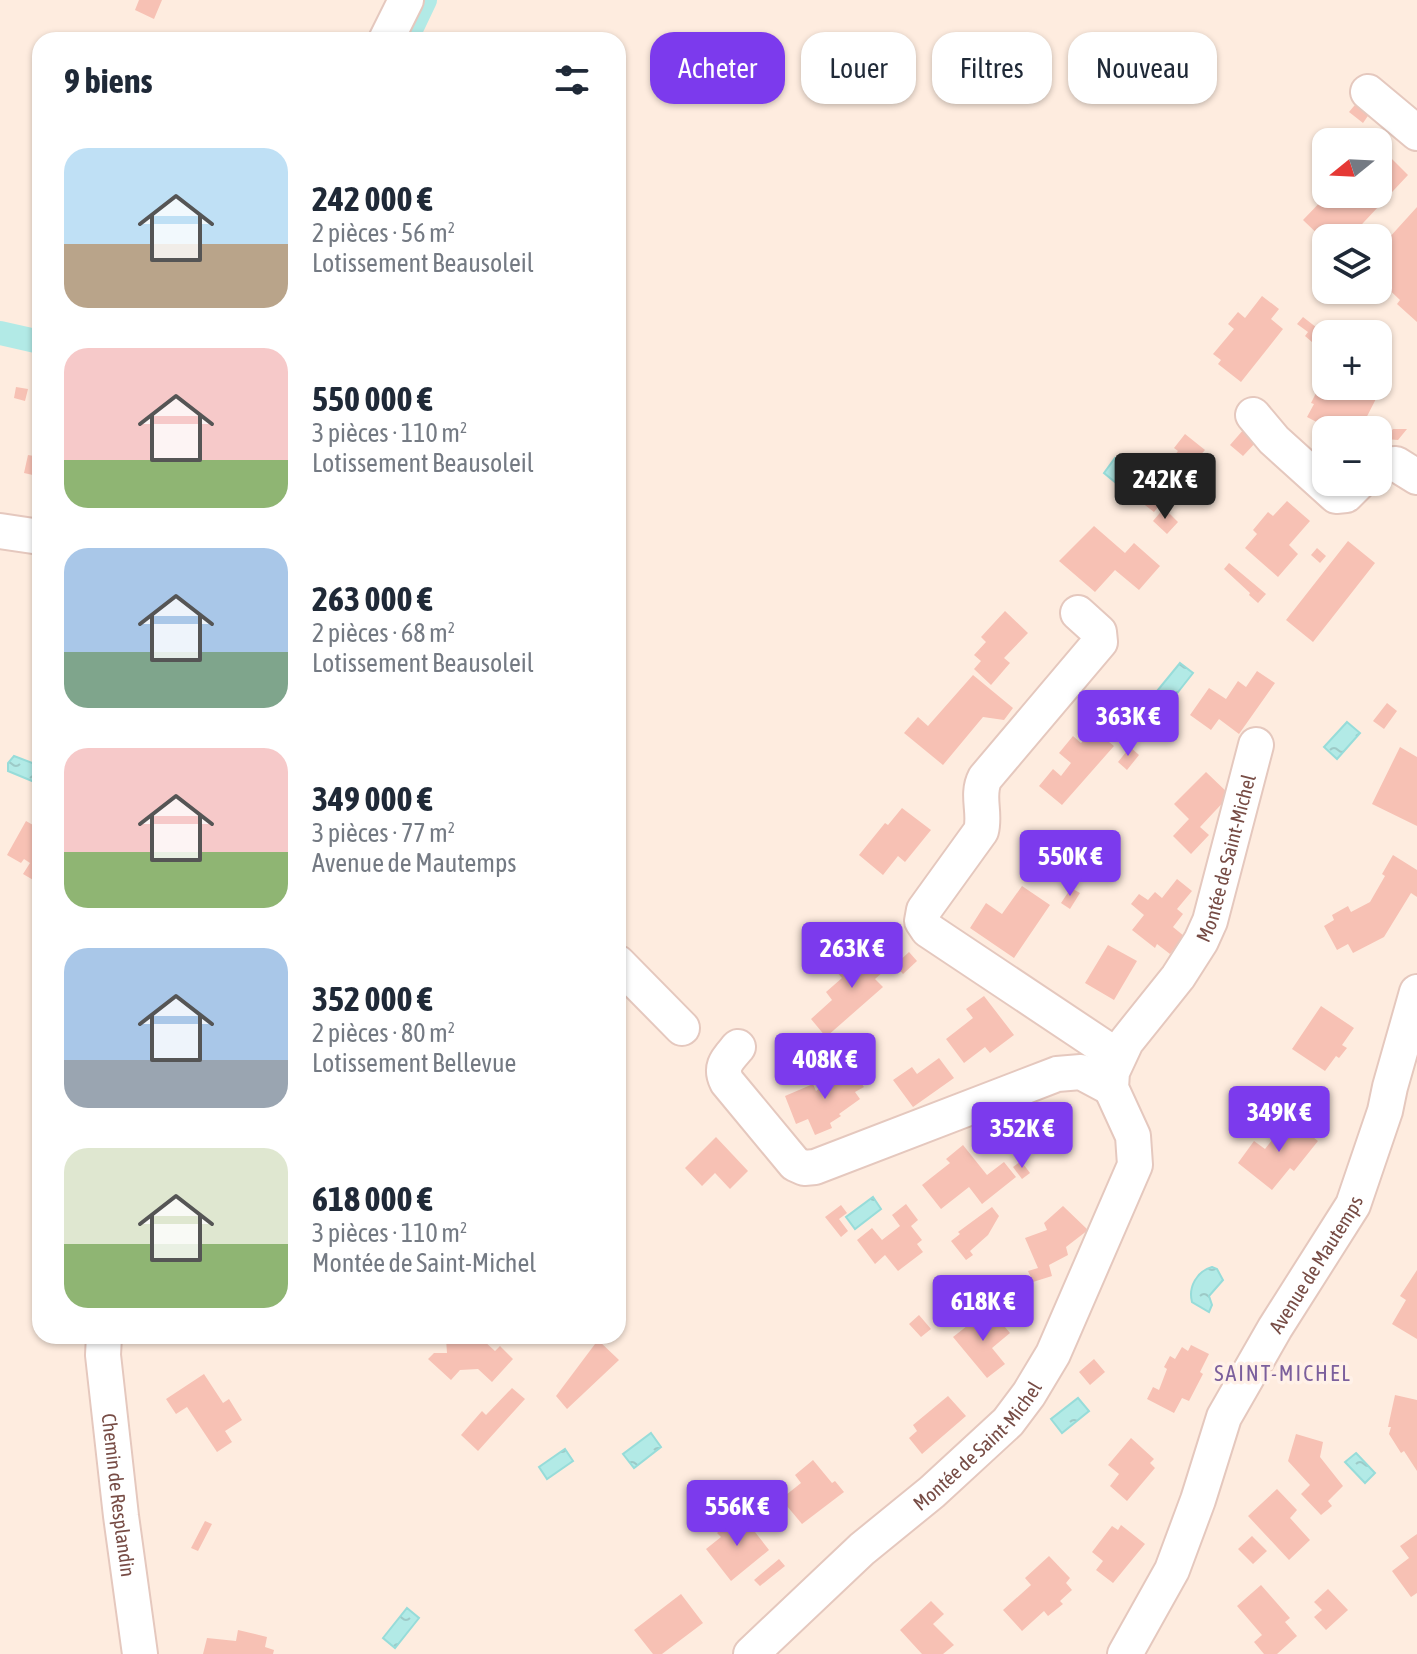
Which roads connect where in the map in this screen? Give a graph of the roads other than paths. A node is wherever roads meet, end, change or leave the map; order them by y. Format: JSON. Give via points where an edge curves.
{"nodes":[{"id":1,"x":406,"y":0,"type":"edge"},
{"id":2,"x":390,"y":32,"type":"edge"},
{"id":3,"x":1368,"y":92,"type":"dead end"},
{"id":4,"x":1417,"y":133,"type":"edge"},
{"id":5,"x":1253,"y":415,"type":"dead end"},
{"id":6,"x":1392,"y":464,"type":"edge"},
{"id":7,"x":1312,"y":474,"type":"edge"},
{"id":8,"x":1417,"y":477,"type":"edge"},
{"id":9,"x":0,"y":531,"type":"edge"},
{"id":10,"x":32,"y":536,"type":"edge"},
{"id":11,"x":1078,"y":613,"type":"dead end"},
{"id":12,"x":1256,"y":745,"type":"dead end"},
{"id":13,"x":626,"y":971,"type":"edge"},
{"id":14,"x":1417,"y":992,"type":"edge"},
{"id":15,"x":682,"y":1028,"type":"dead end"},
{"id":16,"x":738,"y":1047,"type":"dead end"},
{"id":17,"x":1114,"y":1072,"type":"junction"},
{"id":18,"x":104,"y":1344,"type":"edge"},
{"id":19,"x":140,"y":1654,"type":"edge"},
{"id":20,"x":751,"y":1654,"type":"edge"},
{"id":21,"x":1125,"y":1654,"type":"edge"}],
"edges":[{"from":1,"to":2,"type":"street"},
{"from":3,"to":4,"type":"street"},
{"from":5,"to":7,"type":"street"},
{"from":6,"to":8,"type":"street"},
{"from":9,"to":10,"type":"street"},
{"from":11,"to":17,"type":"street","via":[[1099,632],[1100,642],[985,778],[981,831],[924,910],[922,921]]},
{"from":12,"to":17,"type":"street","name":"Montée de Saint-Michel","via":[[1210,921]]},
{"from":13,"to":15,"type":"street"},
{"from":14,"to":21,"type":"street","name":"Avenue de Mautemps","via":[[1353,1205],[1224,1417],[1172,1570]]},
{"from":16,"to":17,"type":"street","via":[[724,1065],[727,1082],[795,1164],[804,1168],[1057,1074]]},
{"from":17,"to":20,"type":"street","name":"Montée de Saint-Michel","via":[[1133,1136],[1135,1165],[1053,1354],[1029,1394],[980,1449],[862,1549]]},
{"from":18,"to":19,"type":"street","name":"Chemin de Resplandin"}]}
